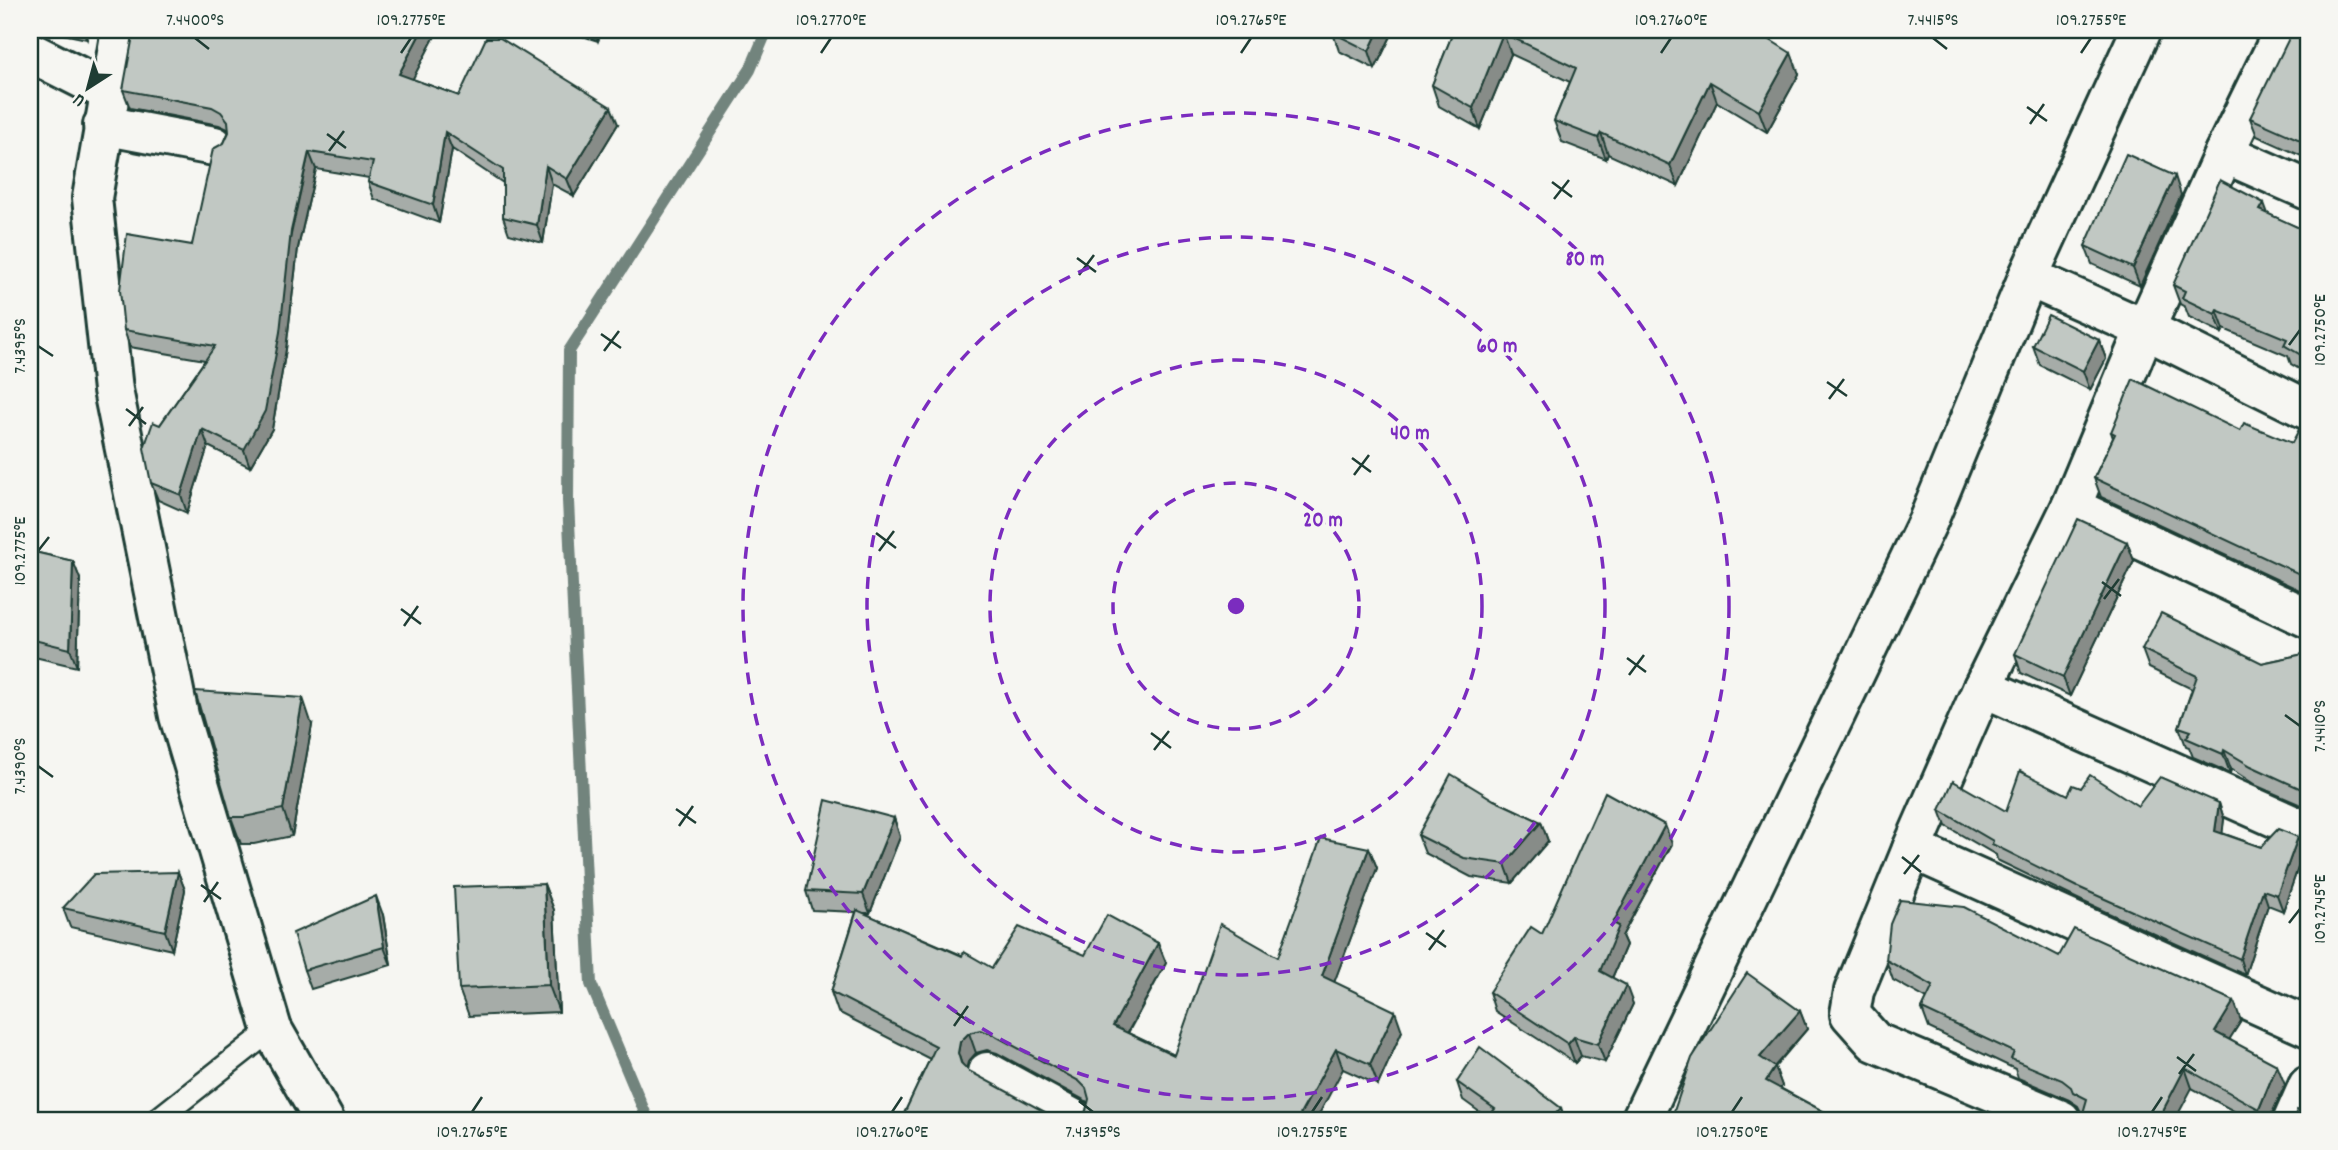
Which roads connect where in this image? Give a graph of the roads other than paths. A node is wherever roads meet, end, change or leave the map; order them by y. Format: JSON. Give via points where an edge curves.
{"nodes":[{"id":1,"x":121,"y":30,"type":"edge"},
{"id":2,"x":2141,"y":30,"type":"edge"},
{"id":3,"x":2284,"y":30,"type":"edge"},
{"id":4,"x":30,"y":52,"type":"edge"},
{"id":5,"x":107,"y":109,"type":"junction"},
{"id":6,"x":214,"y":146,"type":"edge"},
{"id":7,"x":2224,"y":153,"type":"junction"},
{"id":8,"x":2308,"y":191,"type":"edge"},
{"id":9,"x":2028,"y":277,"type":"junction"},
{"id":10,"x":2145,"y":329,"type":"junction"},
{"id":11,"x":2308,"y":410,"type":"edge"},
{"id":12,"x":2071,"y":507,"type":"junction"},
{"id":13,"x":2308,"y":618,"type":"edge"},
{"id":14,"x":1983,"y":687,"type":"junction"},
{"id":15,"x":2308,"y":832,"type":"edge"},
{"id":16,"x":1912,"y":849,"type":"junction"},
{"id":17,"x":2308,"y":1027,"type":"edge"},
{"id":18,"x":272,"y":1029,"type":"junction"},
{"id":19,"x":987,"y":1072,"type":"dead end"},
{"id":20,"x":2308,"y":1087,"type":"edge"},
{"id":21,"x":158,"y":1119,"type":"edge"},
{"id":22,"x":324,"y":1120,"type":"edge"},
{"id":23,"x":1075,"y":1120,"type":"edge"},
{"id":24,"x":1641,"y":1120,"type":"edge"},
{"id":25,"x":2061,"y":1120,"type":"edge"},
{"id":26,"x":2293,"y":1120,"type":"edge"}],
"edges":[{"from":1,"to":5,"type":"street"},
{"from":2,"to":9,"type":"street"},
{"from":3,"to":7,"type":"street"},
{"from":4,"to":5,"type":"street"},
{"from":5,"to":6,"type":"street"},
{"from":5,"to":18,"type":"street","via":[[92,198],[113,390],[178,716]]},
{"from":7,"to":8,"type":"street"},
{"from":7,"to":10,"type":"street"},
{"from":9,"to":10,"type":"street"},
{"from":9,"to":24,"type":"street","via":[[1928,521]]},
{"from":10,"to":11,"type":"street"},
{"from":10,"to":12,"type":"street"},
{"from":12,"to":13,"type":"street"},
{"from":12,"to":14,"type":"street"},
{"from":14,"to":15,"type":"street"},
{"from":14,"to":16,"type":"street"},
{"from":16,"to":17,"type":"street"},
{"from":16,"to":25,"type":"street","via":[[1854,992],[1850,1014],[1875,1042]]},
{"from":18,"to":21,"type":"lane"},
{"from":18,"to":22,"type":"street"},
{"from":19,"to":23,"type":"street"},
{"from":20,"to":26,"type":"street"}]}
